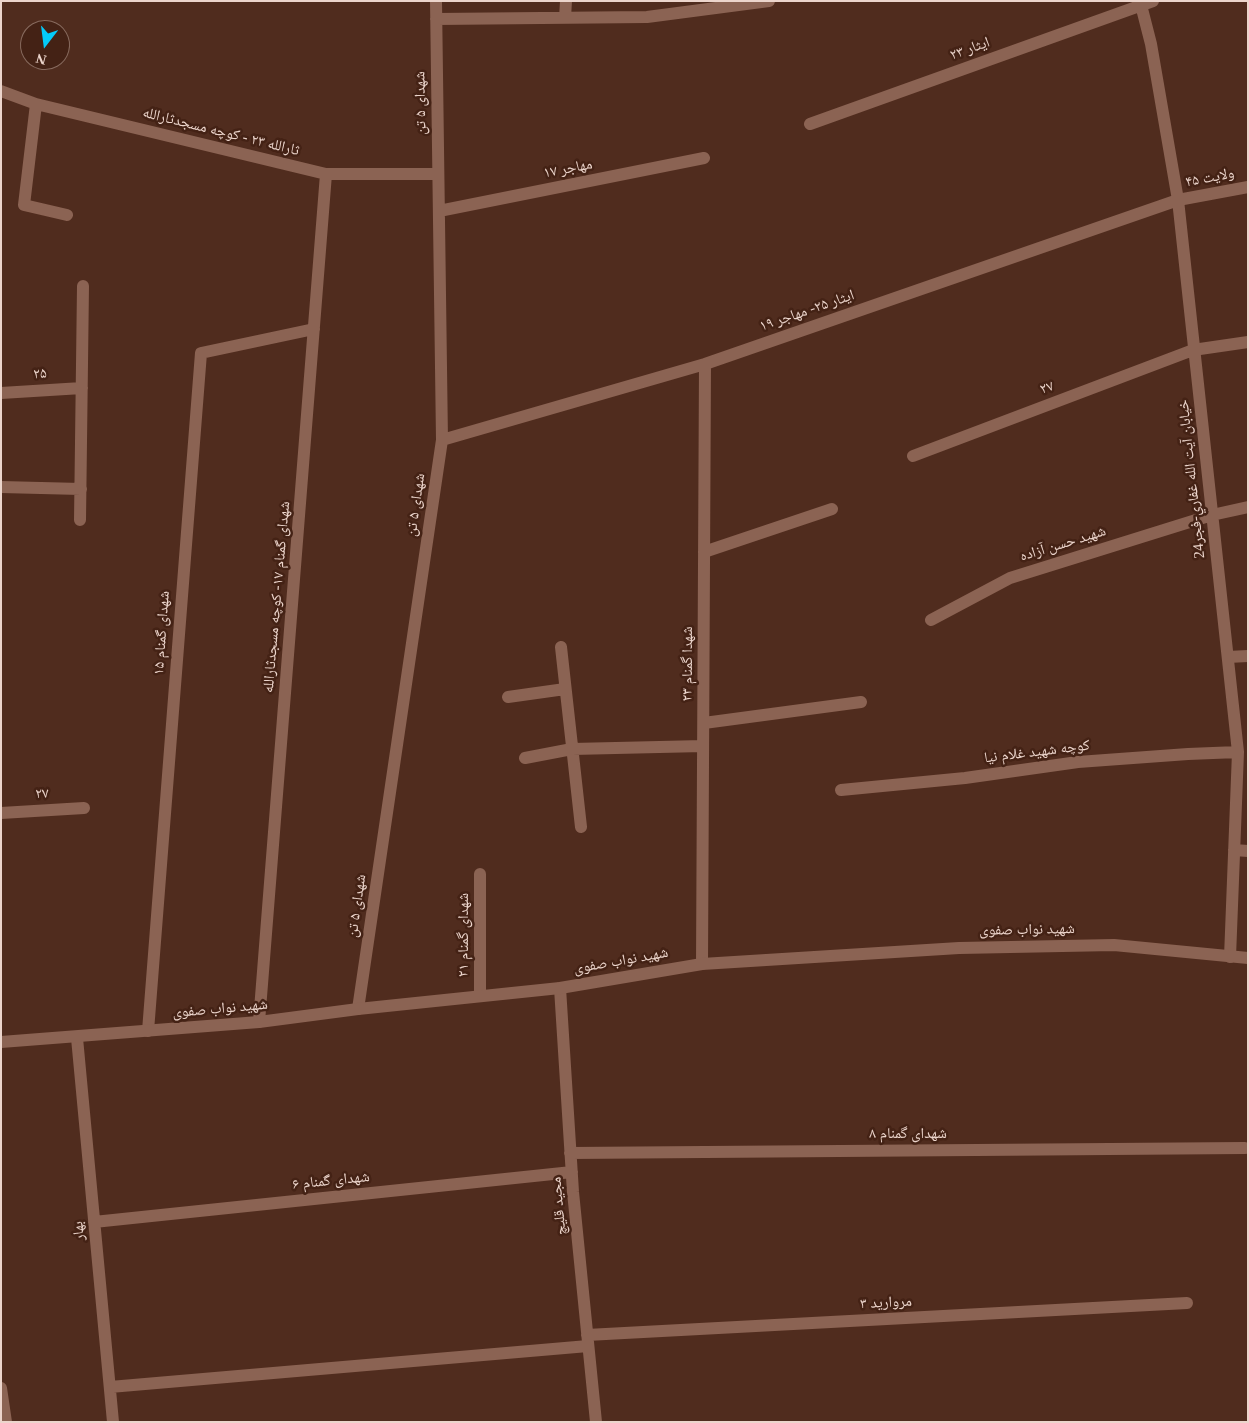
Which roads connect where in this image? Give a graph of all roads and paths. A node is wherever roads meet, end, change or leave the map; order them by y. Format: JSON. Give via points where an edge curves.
{"nodes":[{"id":1,"x":436,"y":1,"type":"edge"},
{"id":2,"x":566,"y":1,"type":"edge"},
{"id":3,"x":769,"y":1,"type":"edge"},
{"id":4,"x":1145,"y":2,"type":"edge"},
{"id":5,"x":565,"y":18,"type":"junction"},
{"id":6,"x":436,"y":19,"type":"junction"},
{"id":7,"x":1,"y":91,"type":"edge"},
{"id":8,"x":36,"y":104,"type":"junction"},
{"id":9,"x":810,"y":124,"type":"dead end"},
{"id":10,"x":704,"y":158,"type":"dead end"},
{"id":11,"x":326,"y":174,"type":"junction"},
{"id":12,"x":438,"y":174,"type":"junction"},
{"id":13,"x":1248,"y":187,"type":"edge"},
{"id":14,"x":1178,"y":200,"type":"junction"},
{"id":15,"x":439,"y":212,"type":"junction"},
{"id":16,"x":67,"y":215,"type":"dead end"},
{"id":17,"x":83,"y":286,"type":"dead end"},
{"id":18,"x":314,"y":329,"type":"junction"},
{"id":19,"x":1248,"y":342,"type":"edge"},
{"id":20,"x":1193,"y":350,"type":"junction"},
{"id":21,"x":706,"y":364,"type":"junction"},
{"id":22,"x":82,"y":388,"type":"junction"},
{"id":23,"x":1,"y":393,"type":"edge"},
{"id":24,"x":442,"y":440,"type":"junction"},
{"id":25,"x":913,"y":456,"type":"dead end"},
{"id":26,"x":1,"y":486,"type":"edge"},
{"id":27,"x":81,"y":489,"type":"junction"},
{"id":28,"x":1248,"y":507,"type":"edge"},
{"id":29,"x":832,"y":509,"type":"dead end"},
{"id":30,"x":1212,"y":515,"type":"junction"},
{"id":31,"x":80,"y":520,"type":"dead end"},
{"id":32,"x":704,"y":552,"type":"junction"},
{"id":33,"x":931,"y":620,"type":"dead end"},
{"id":34,"x":561,"y":647,"type":"dead end"},
{"id":35,"x":1248,"y":656,"type":"edge"},
{"id":36,"x":1228,"y":657,"type":"junction"},
{"id":37,"x":566,"y":689,"type":"junction"},
{"id":38,"x":508,"y":697,"type":"dead end"},
{"id":39,"x":861,"y":702,"type":"dead end"},
{"id":40,"x":704,"y":723,"type":"junction"},
{"id":41,"x":703,"y":746,"type":"junction"},
{"id":42,"x":572,"y":749,"type":"junction"},
{"id":43,"x":1238,"y":752,"type":"junction"},
{"id":44,"x":525,"y":758,"type":"dead end"},
{"id":45,"x":841,"y":790,"type":"dead end"},
{"id":46,"x":84,"y":808,"type":"dead end"},
{"id":47,"x":1,"y":813,"type":"edge"},
{"id":48,"x":581,"y":827,"type":"dead end"},
{"id":49,"x":1234,"y":850,"type":"junction"},
{"id":50,"x":1248,"y":850,"type":"edge"},
{"id":51,"x":480,"y":874,"type":"dead end"},
{"id":52,"x":1230,"y":956,"type":"junction"},
{"id":53,"x":1248,"y":958,"type":"edge"},
{"id":54,"x":702,"y":964,"type":"junction"},
{"id":55,"x":560,"y":988,"type":"junction"},
{"id":56,"x":480,"y":996,"type":"junction"},
{"id":57,"x":358,"y":1009,"type":"junction"},
{"id":58,"x":259,"y":1022,"type":"junction"},
{"id":59,"x":148,"y":1031,"type":"junction"},
{"id":60,"x":77,"y":1038,"type":"junction"},
{"id":61,"x":1,"y":1042,"type":"edge"},
{"id":62,"x":1245,"y":1148,"type":"dead end"},
{"id":63,"x":570,"y":1153,"type":"junction"},
{"id":64,"x":572,"y":1172,"type":"junction"},
{"id":65,"x":94,"y":1222,"type":"junction"},
{"id":66,"x":1187,"y":1303,"type":"dead end"},
{"id":67,"x":588,"y":1340,"type":"junction"},
{"id":68,"x":110,"y":1387,"type":"junction"},
{"id":69,"x":1,"y":1388,"type":"edge"},
{"id":70,"x":6,"y":1422,"type":"edge"},
{"id":71,"x":113,"y":1422,"type":"edge"},
{"id":72,"x":596,"y":1422,"type":"edge"}],
"edges":[{"from":1,"to":6,"type":"street","name":"شهدای ۵ تن"},
{"from":2,"to":5,"type":"street"},
{"from":3,"to":5,"type":"street","via":[[647,17]]},
{"from":4,"to":9,"type":"street","name":"ایثار ۲۳"},
{"from":4,"to":14,"type":"street","name":"خيابان آيت الله غفاري-فجر24"},
{"from":5,"to":6,"type":"street"},
{"from":6,"to":12,"type":"street","name":"شهدای ۵ تن"},
{"from":7,"to":8,"type":"street","name":"ثارالله ۲۳ - كوچه مسجدثارالله"},
{"from":8,"to":11,"type":"street","name":"ثارالله ۲۳ - كوچه مسجدثارالله"},
{"from":8,"to":16,"type":"street","via":[[24,206]]},
{"from":10,"to":15,"type":"street","name":"مهاجر ۱۷"},
{"from":11,"to":12,"type":"street","name":"ثارالله ۲۳ - كوچه مسجدثارالله"},
{"from":11,"to":18,"type":"street","name":"شهدای گمنام ۱۷- كوچه مسجدثارالله"},
{"from":12,"to":15,"type":"street","name":"شهدای ۵ تن"},
{"from":13,"to":14,"type":"street","name":"ولایت ۴۵"},
{"from":14,"to":20,"type":"street","name":"خيابان آيت الله غفاري-فجر24"},
{"from":14,"to":21,"type":"street","name":"ایثار ۲۵- مهاجر ۱۹"},
{"from":15,"to":24,"type":"street","name":"شهدای ۵ تن"},
{"from":17,"to":22,"type":"street"},
{"from":18,"to":58,"type":"street","name":"شهدای گمنام ۱۷- كوچه مسجدثارالله"},
{"from":18,"to":59,"type":"street","name":"شهدای گمنام ۱۵","via":[[201,353]]},
{"from":19,"to":20,"type":"street","name":"۲۷"},
{"from":20,"to":25,"type":"street","name":"۲۷"},
{"from":20,"to":30,"type":"street","name":"خيابان آيت الله غفاري-فجر24"},
{"from":21,"to":24,"type":"street","name":"ایثار ۲۵- مهاجر ۱۹"},
{"from":21,"to":32,"type":"street","name":"شهدا گمنام ۲۳"},
{"from":22,"to":23,"type":"street","name":"۲۵"},
{"from":22,"to":27,"type":"street"},
{"from":24,"to":57,"type":"street","name":"شهدای ۵ تن"},
{"from":26,"to":27,"type":"street"},
{"from":27,"to":31,"type":"street"},
{"from":28,"to":30,"type":"street","name":"شهید حسن آزاده"},
{"from":29,"to":32,"type":"street"},
{"from":30,"to":33,"type":"street","name":"شهید حسن آزاده","via":[[1010,578]]},
{"from":30,"to":36,"type":"street","name":"خيابان آيت الله غفاري-فجر24"},
{"from":32,"to":40,"type":"street","name":"شهدا گمنام ۲۳"},
{"from":34,"to":37,"type":"street"},
{"from":35,"to":36,"type":"street"},
{"from":36,"to":43,"type":"street","name":"خيابان آيت الله غفاري-فجر24"},
{"from":37,"to":38,"type":"street"},
{"from":37,"to":42,"type":"street"},
{"from":39,"to":40,"type":"street"},
{"from":40,"to":41,"type":"street","name":"شهدا گمنام ۲۳"},
{"from":41,"to":42,"type":"street"},
{"from":41,"to":54,"type":"street","name":"شهدا گمنام ۲۳"},
{"from":42,"to":44,"type":"street"},
{"from":42,"to":48,"type":"street"},
{"from":43,"to":45,"type":"street","name":"کوچه شهید غلام نیا","via":[[1087,761]]},
{"from":43,"to":49,"type":"street","name":"خيابان آيت الله غفاري-فجر24"},
{"from":46,"to":47,"type":"street","name":"۲۷"},
{"from":49,"to":50,"type":"street"},
{"from":49,"to":52,"type":"street","name":"خيابان آيت الله غفاري-فجر24"},
{"from":51,"to":56,"type":"street","name":"شهدای گمنام ۲۱"},
{"from":52,"to":53,"type":"street","name":"شهید نواب صفوی"},
{"from":52,"to":54,"type":"street","name":"شهید نواب صفوی","via":[[1114,945],[959,948]]},
{"from":54,"to":55,"type":"street","name":"شهید نواب صفوی"},
{"from":55,"to":56,"type":"street","name":"شهید نواب صفوی"},
{"from":55,"to":63,"type":"street","name":"مجید قلیچ"},
{"from":56,"to":57,"type":"street","name":"شهید نواب صفوی"},
{"from":57,"to":58,"type":"street","name":"شهید نواب صفوی"},
{"from":58,"to":59,"type":"street","name":"شهید نواب صفوی"},
{"from":59,"to":60,"type":"street","name":"شهید نواب صفوی"},
{"from":60,"to":61,"type":"street","name":"شهید نواب صفوی"},
{"from":60,"to":65,"type":"street","name":"بهار"},
{"from":62,"to":63,"type":"street","name":"شهدای گمنام ۸"},
{"from":63,"to":64,"type":"street","name":"مجید قلیچ"},
{"from":64,"to":65,"type":"street","name":"شهدای گمنام ۶"},
{"from":64,"to":67,"type":"street","name":"مجید قلیچ"},
{"from":65,"to":68,"type":"street","name":"بهار"},
{"from":66,"to":67,"type":"street","name":"مروارید ۳"},
{"from":67,"to":68,"type":"street","name":"مروارید ۳"},
{"from":67,"to":72,"type":"street","name":"مجید قلیچ"},
{"from":68,"to":71,"type":"street","name":"بهار"},
{"from":69,"to":70,"type":"street"}]}
